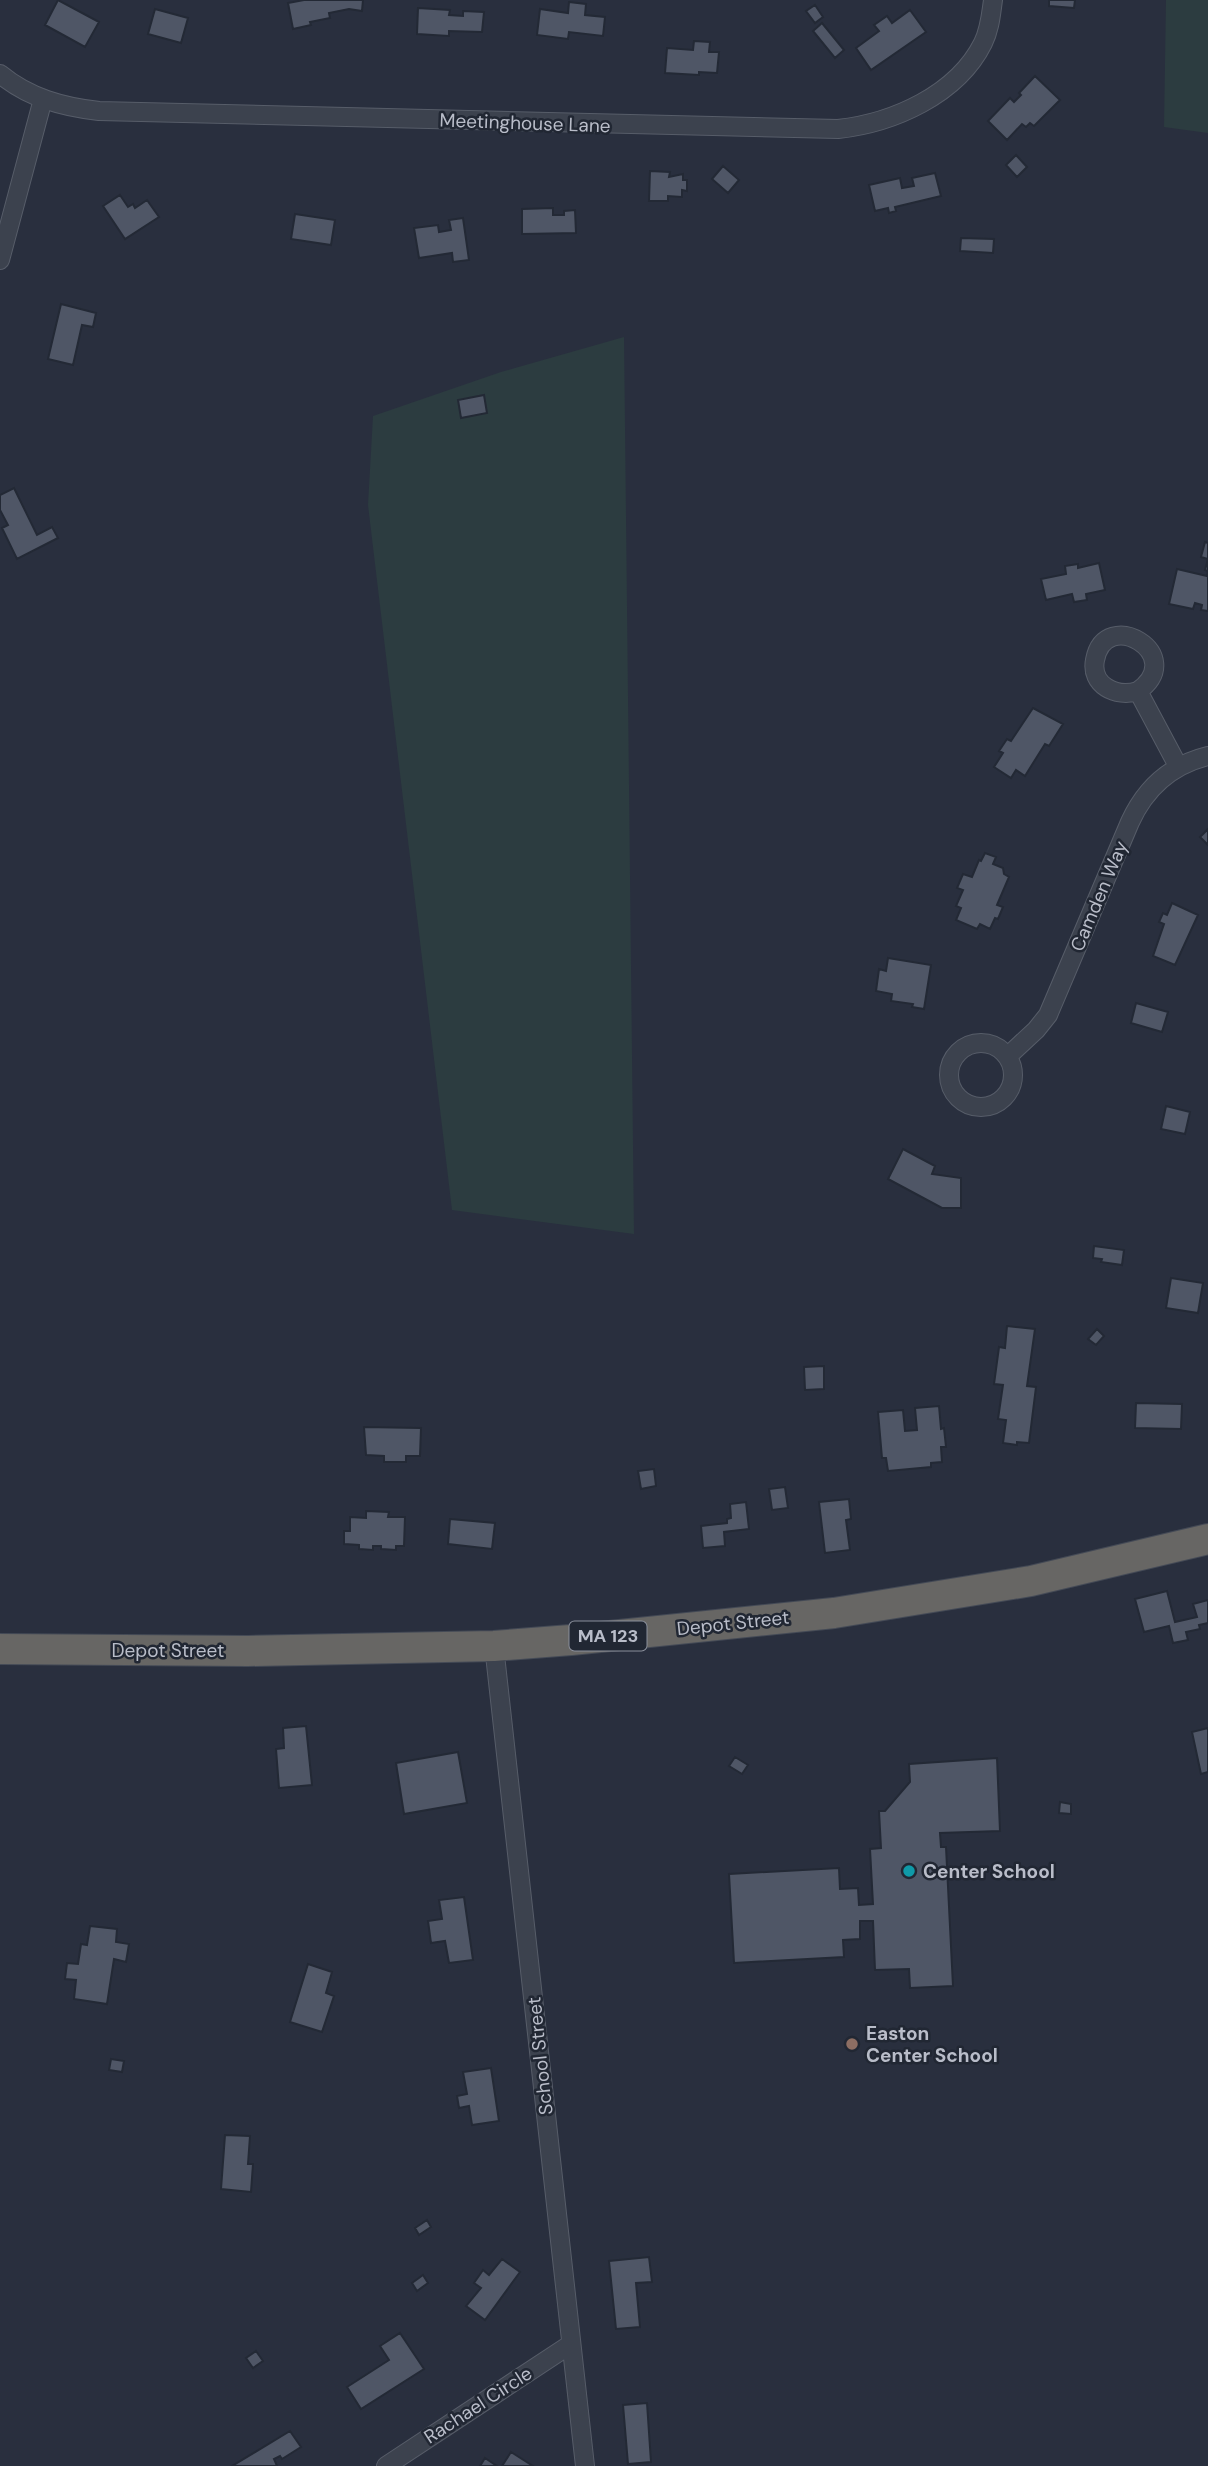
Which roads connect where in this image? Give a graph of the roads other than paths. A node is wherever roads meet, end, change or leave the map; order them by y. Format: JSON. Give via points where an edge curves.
{"nodes":[{"id":1,"x":993,"y":0,"type":"edge"},
{"id":2,"x":0,"y":74,"type":"edge"},
{"id":3,"x":43,"y":99,"type":"junction"},
{"id":4,"x":0,"y":260,"type":"edge"},
{"id":5,"x":1138,"y":691,"type":"dead end"},
{"id":6,"x":1208,"y":756,"type":"edge"},
{"id":7,"x":1178,"y":766,"type":"junction"},
{"id":8,"x":1008,"y":1056,"type":"dead end"},
{"id":9,"x":1208,"y":1539,"type":"edge"},
{"id":10,"x":495,"y":1646,"type":"junction"},
{"id":11,"x":0,"y":1650,"type":"edge"},
{"id":12,"x":571,"y":2344,"type":"junction"},
{"id":13,"x":386,"y":2466,"type":"edge"},
{"id":14,"x":585,"y":2466,"type":"edge"}],
"edges":[{"from":1,"to":3,"type":"street","name":"Meetinghouse Lane","via":[[985,40],[956,79],[894,116],[838,130],[99,111]]},
{"from":2,"to":3,"type":"street","name":"Meetinghouse Lane"},
{"from":3,"to":4,"type":"street"},
{"from":5,"to":7,"type":"street"},
{"from":6,"to":7,"type":"street","name":"Camden Way"},
{"from":7,"to":8,"type":"street","name":"Camden Way","via":[[1161,778],[1138,806],[1048,1015]]},
{"from":9,"to":10,"type":"highway","name":"Depot Street","number":"MA 123","via":[[1031,1581],[834,1613]]},
{"from":10,"to":11,"type":"highway","name":"Depot Street","number":"MA 123"},
{"from":10,"to":12,"type":"street","name":"School Street"},
{"from":12,"to":13,"type":"street","name":"Rachael Circle"},
{"from":12,"to":14,"type":"street","name":"School Street"}]}
